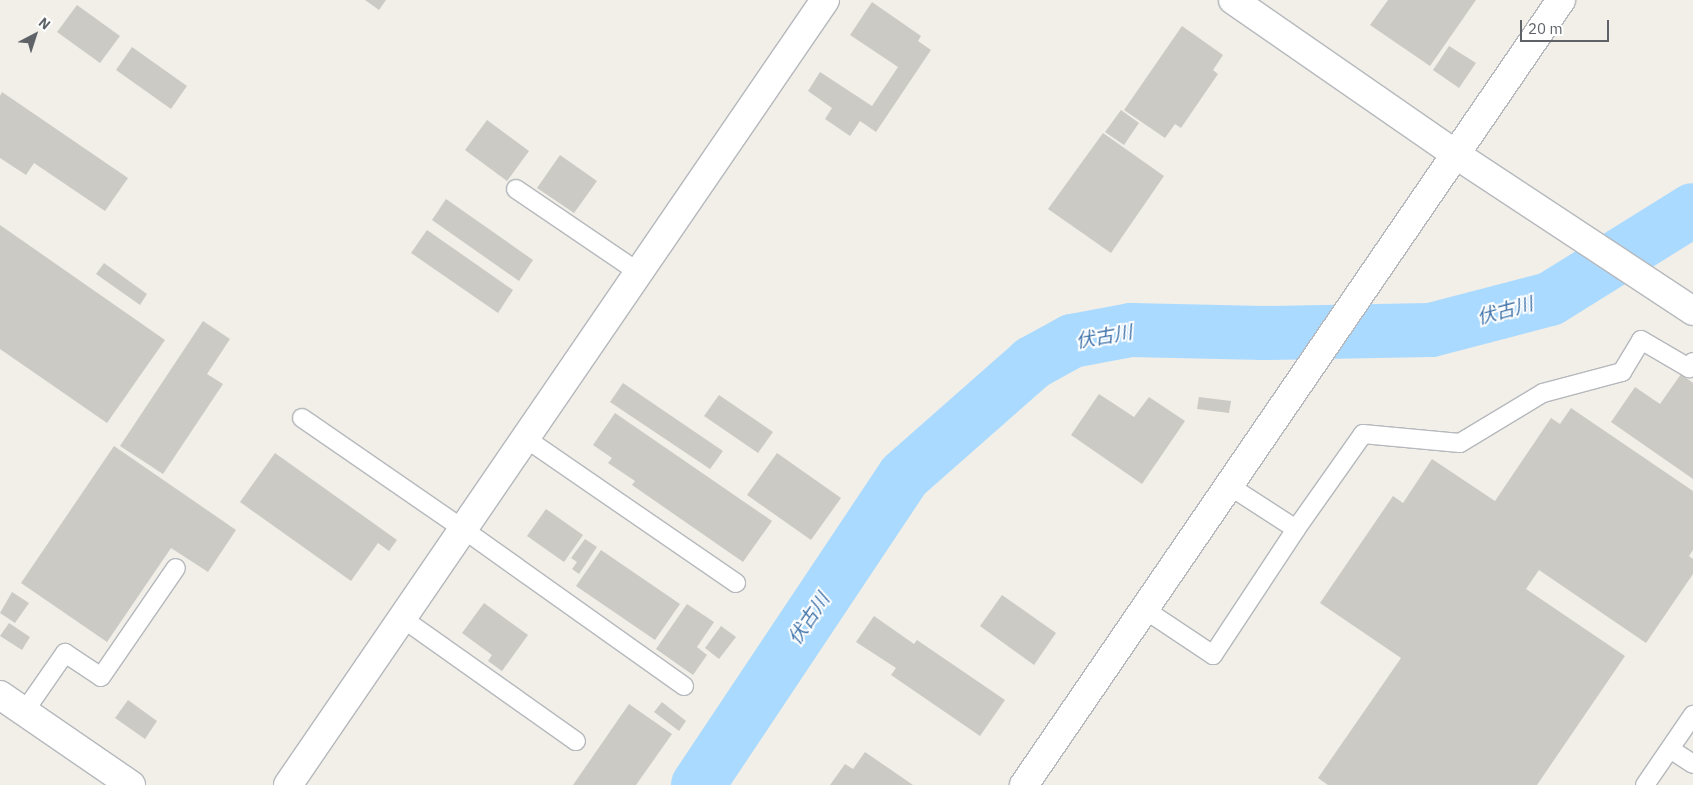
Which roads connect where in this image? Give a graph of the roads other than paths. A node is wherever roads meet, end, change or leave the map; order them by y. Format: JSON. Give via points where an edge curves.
{"nodes":[{"id":1,"x":825,"y":0,"type":"edge"},
{"id":2,"x":1233,"y":0,"type":"edge"},
{"id":3,"x":1561,"y":0,"type":"edge"},
{"id":4,"x":1455,"y":154,"type":"junction"},
{"id":5,"x":516,"y":189,"type":"dead end"},
{"id":6,"x":638,"y":272,"type":"junction"},
{"id":7,"x":1693,"y":311,"type":"edge"},
{"id":8,"x":1693,"y":362,"type":"edge"},
{"id":9,"x":302,"y":418,"type":"dead end"},
{"id":10,"x":525,"y":438,"type":"junction"},
{"id":11,"x":1228,"y":485,"type":"junction"},
{"id":12,"x":463,"y":529,"type":"junction"},
{"id":13,"x":1296,"y":529,"type":"junction"},
{"id":14,"x":176,"y":568,"type":"dead end"},
{"id":15,"x":736,"y":583,"type":"dead end"},
{"id":16,"x":1144,"y":609,"type":"junction"},
{"id":17,"x":402,"y":618,"type":"junction"},
{"id":18,"x":684,"y":686,"type":"dead end"},
{"id":19,"x":0,"y":695,"type":"edge"},
{"id":20,"x":24,"y":712,"type":"junction"},
{"id":21,"x":1693,"y":715,"type":"edge"},
{"id":22,"x":576,"y":741,"type":"dead end"},
{"id":23,"x":1670,"y":749,"type":"junction"},
{"id":24,"x":1693,"y":764,"type":"edge"},
{"id":25,"x":1650,"y":783,"type":"edge"},
{"id":26,"x":131,"y":785,"type":"edge"},
{"id":27,"x":288,"y":785,"type":"edge"},
{"id":28,"x":1024,"y":785,"type":"edge"}],
"edges":[{"from":1,"to":6,"type":"street"},
{"from":2,"to":4,"type":"street"},
{"from":3,"to":4,"type":"street"},
{"from":4,"to":7,"type":"street"},
{"from":4,"to":11,"type":"street"},
{"from":5,"to":6,"type":"lane"},
{"from":6,"to":10,"type":"street"},
{"from":8,"to":13,"type":"lane","via":[[1689,368],[1641,340],[1622,372],[1543,393],[1460,443],[1363,434]]},
{"from":9,"to":12,"type":"lane"},
{"from":10,"to":12,"type":"street"},
{"from":10,"to":15,"type":"lane"},
{"from":11,"to":13,"type":"lane"},
{"from":11,"to":16,"type":"street"},
{"from":12,"to":17,"type":"street"},
{"from":12,"to":18,"type":"lane"},
{"from":13,"to":16,"type":"lane","via":[[1213,655]]},
{"from":14,"to":20,"type":"lane","via":[[101,677],[65,653]]},
{"from":16,"to":28,"type":"street"},
{"from":17,"to":22,"type":"lane"},
{"from":17,"to":27,"type":"street"},
{"from":19,"to":20,"type":"street"},
{"from":20,"to":26,"type":"street"},
{"from":21,"to":23,"type":"lane"},
{"from":23,"to":24,"type":"lane"},
{"from":23,"to":25,"type":"lane"}]}
